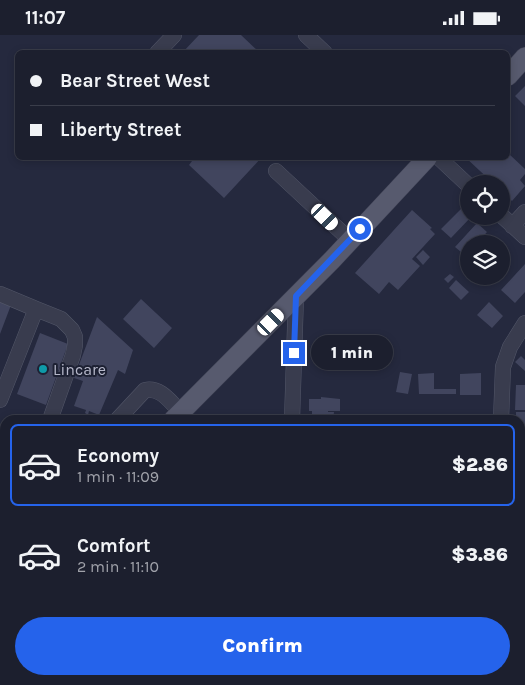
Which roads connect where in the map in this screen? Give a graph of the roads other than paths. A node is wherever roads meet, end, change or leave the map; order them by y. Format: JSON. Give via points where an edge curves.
{"nodes":[{"id":1,"x":174,"y":35,"type":"edge"},
{"id":2,"x":306,"y":35,"type":"edge"},
{"id":3,"x":160,"y":50,"type":"edge"},
{"id":4,"x":318,"y":50,"type":"edge"},
{"id":5,"x":525,"y":57,"type":"edge"},
{"id":6,"x":510,"y":73,"type":"edge"},
{"id":7,"x":425,"y":160,"type":"edge"},
{"id":8,"x":441,"y":160,"type":"edge"},
{"id":9,"x":276,"y":171,"type":"dead end"},
{"id":10,"x":460,"y":177,"type":"edge"},
{"id":11,"x":525,"y":212,"type":"edge"},
{"id":12,"x":510,"y":220,"type":"edge"},
{"id":13,"x":510,"y":224,"type":"edge"},
{"id":14,"x":525,"y":237,"type":"edge"},
{"id":15,"x":350,"y":240,"type":"junction"},
{"id":16,"x":0,"y":294,"type":"edge"},
{"id":17,"x":296,"y":296,"type":"junction"},
{"id":18,"x":36,"y":309,"type":"junction"},
{"id":19,"x":525,"y":323,"type":"edge"},
{"id":20,"x":0,"y":400,"type":"edge"},
{"id":21,"x":52,"y":415,"type":"edge"},
{"id":22,"x":121,"y":415,"type":"edge"},
{"id":23,"x":176,"y":415,"type":"edge"},
{"id":24,"x":178,"y":415,"type":"edge"},
{"id":25,"x":292,"y":415,"type":"edge"},
{"id":26,"x":501,"y":415,"type":"edge"}],
"edges":[{"from":1,"to":3,"type":"street"},
{"from":2,"to":4,"type":"street"},
{"from":5,"to":6,"type":"main road"},
{"from":7,"to":15,"type":"main road"},
{"from":8,"to":10,"type":"street"},
{"from":9,"to":15,"type":"street"},
{"from":11,"to":12,"type":"street"},
{"from":13,"to":14,"type":"street"},
{"from":15,"to":17,"type":"main road"},
{"from":16,"to":18,"type":"street"},
{"from":17,"to":24,"type":"main road"},
{"from":17,"to":25,"type":"street"},
{"from":18,"to":20,"type":"street"},
{"from":18,"to":21,"type":"street","via":[[60,319],[75,337],[73,355]]},
{"from":19,"to":26,"type":"street","via":[[510,347],[503,367]]},
{"from":22,"to":23,"type":"street","via":[[145,390],[152,389],[158,390]]}]}
